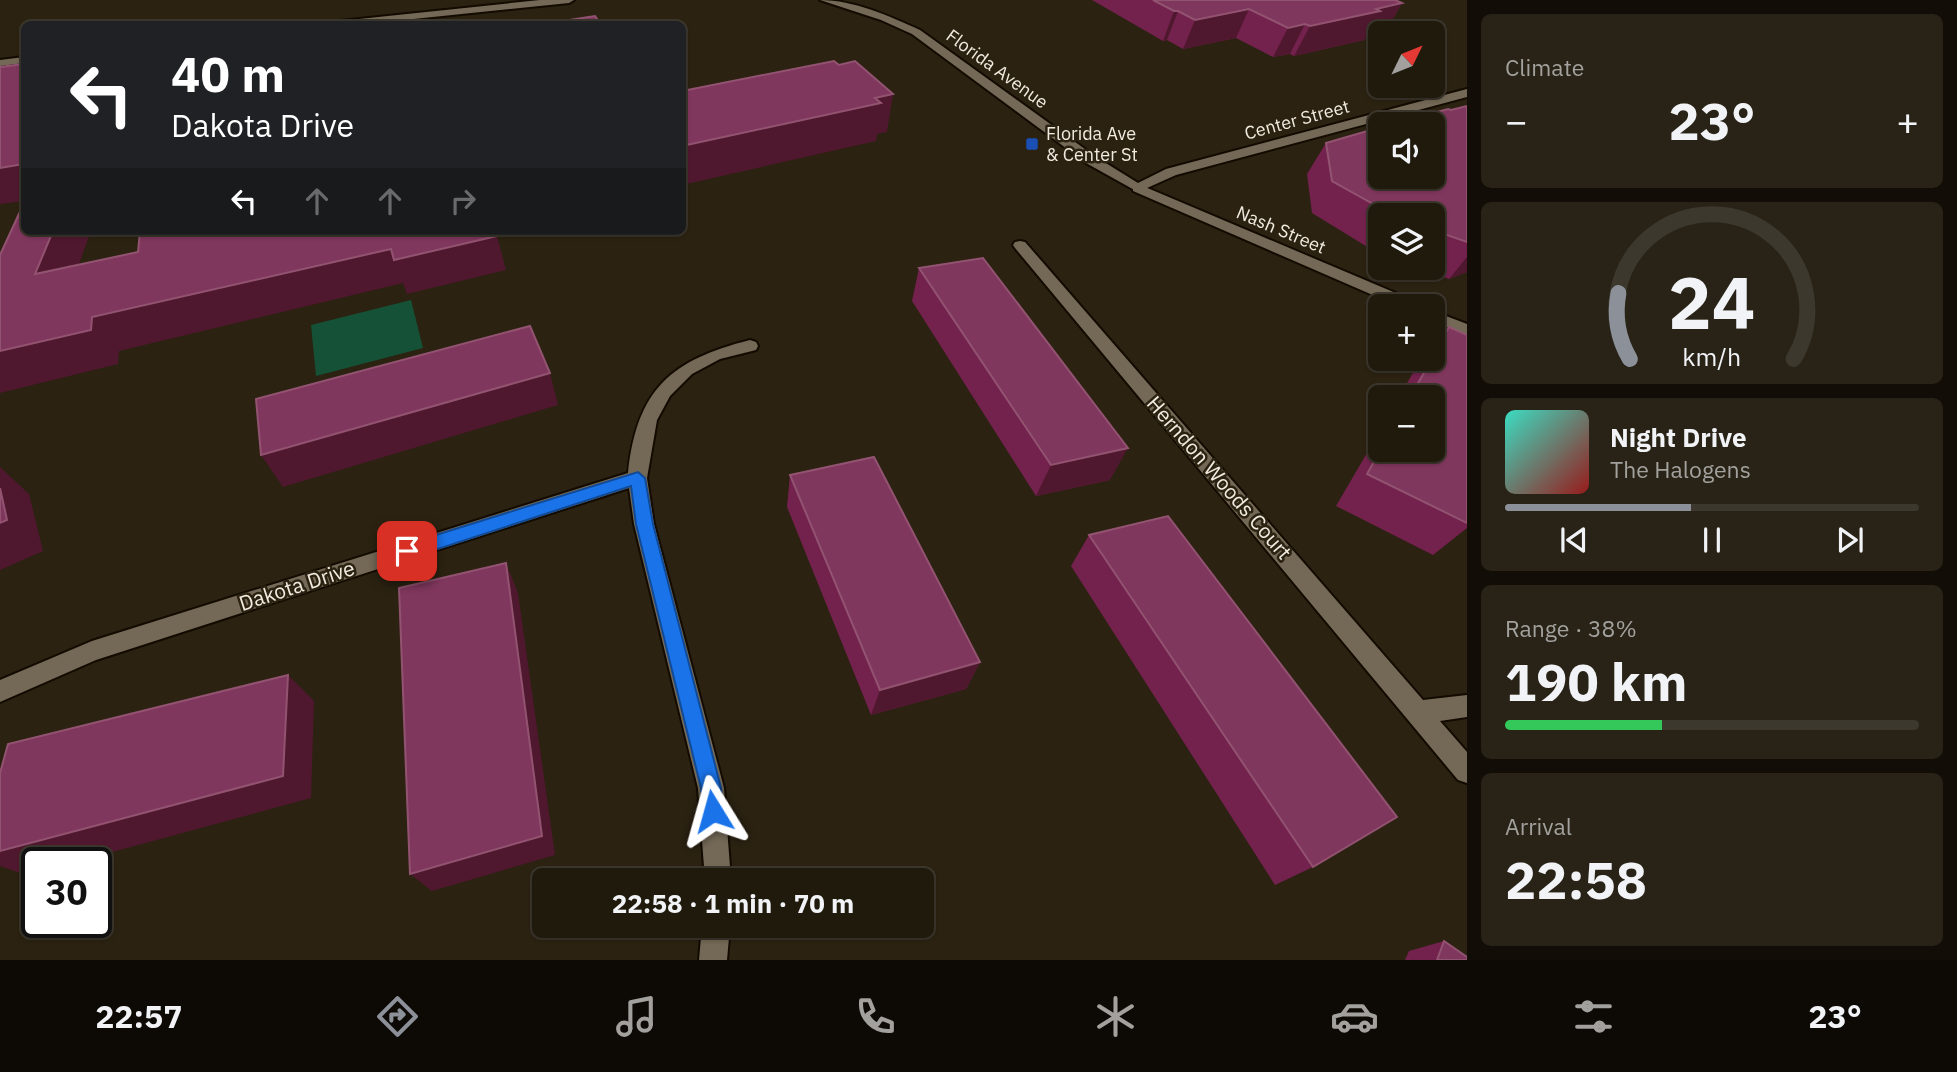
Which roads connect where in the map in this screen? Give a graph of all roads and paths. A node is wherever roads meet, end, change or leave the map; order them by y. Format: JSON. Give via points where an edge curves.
{"nodes":[{"id":1,"x":569,"y":0,"type":"edge"},
{"id":2,"x":825,"y":0,"type":"edge"},
{"id":3,"x":369,"y":21,"type":"edge"},
{"id":4,"x":21,"y":60,"type":"edge"},
{"id":5,"x":0,"y":63,"type":"edge"},
{"id":6,"x":1467,"y":93,"type":"edge"},
{"id":7,"x":1138,"y":188,"type":"junction"},
{"id":8,"x":1020,"y":246,"type":"dead end"},
{"id":9,"x":1382,"y":294,"type":"edge"},
{"id":10,"x":1445,"y":321,"type":"edge"},
{"id":11,"x":1467,"y":330,"type":"edge"},
{"id":12,"x":750,"y":346,"type":"dead end"},
{"id":13,"x":638,"y":478,"type":"junction"},
{"id":14,"x":0,"y":691,"type":"edge"},
{"id":15,"x":1467,"y":706,"type":"edge"},
{"id":16,"x":1419,"y":712,"type":"junction"},
{"id":17,"x":1467,"y":771,"type":"edge"},
{"id":18,"x":717,"y":868,"type":"edge"},
{"id":19,"x":715,"y":938,"type":"edge"},
{"id":20,"x":713,"y":960,"type":"edge"}],
"edges":[{"from":1,"to":3,"type":"street"},
{"from":2,"to":7,"type":"street","name":"Florida Avenue","via":[[916,32],[1091,160]]},
{"from":4,"to":5,"type":"street"},
{"from":6,"to":7,"type":"street","name":"Center Street","via":[[1171,172]]},
{"from":7,"to":9,"type":"street","name":"Nash Street"},
{"from":8,"to":16,"type":"street","name":"Herndon Woods Court"},
{"from":10,"to":11,"type":"street"},
{"from":12,"to":13,"type":"street","via":[[715,355],[686,370],[663,392],[648,420]]},
{"from":13,"to":14,"type":"street","name":"Dakota Drive","via":[[92,651]]},
{"from":13,"to":18,"type":"street","via":[[644,524],[711,788]]},
{"from":15,"to":16,"type":"street"},
{"from":16,"to":17,"type":"street","name":"Herndon Woods Court"},
{"from":19,"to":20,"type":"street"}]}
